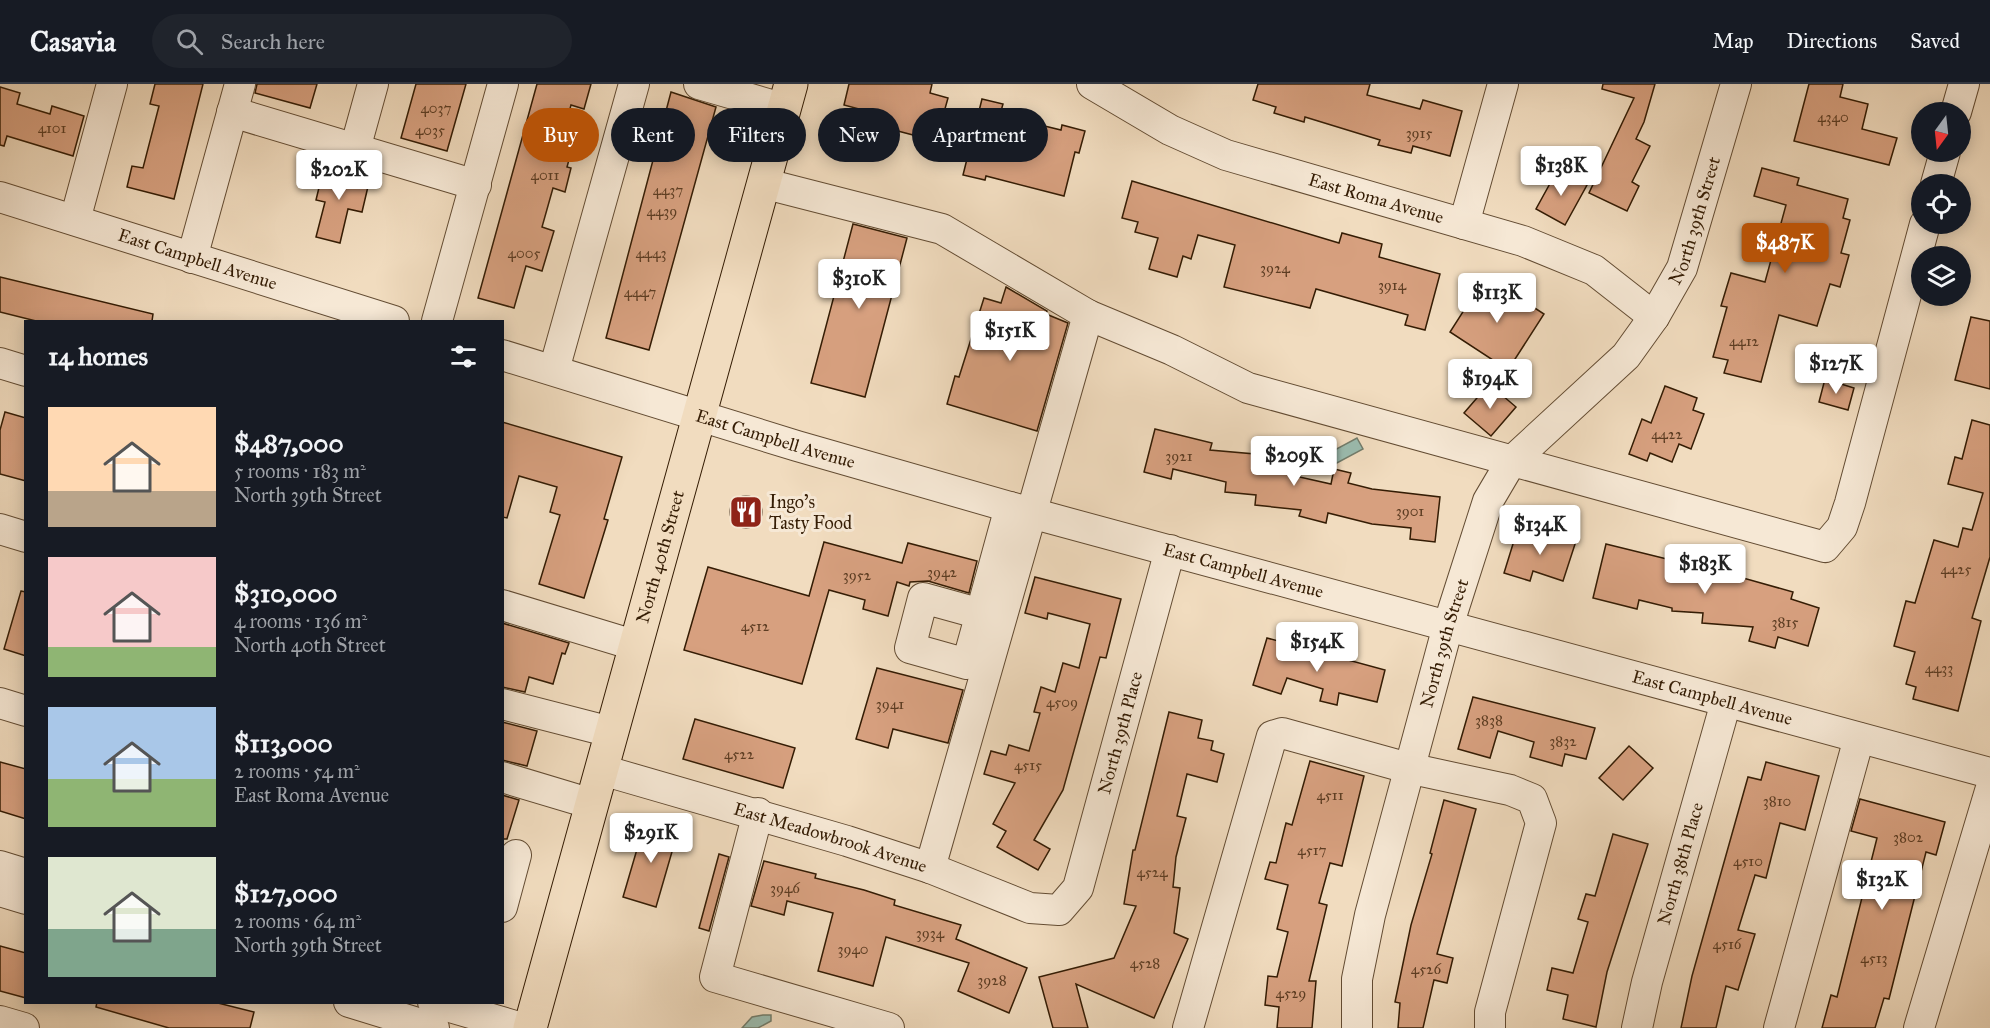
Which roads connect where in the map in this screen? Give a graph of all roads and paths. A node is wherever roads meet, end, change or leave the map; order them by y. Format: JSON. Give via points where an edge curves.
{"nodes":[{"id":1,"x":112,"y":84,"type":"edge"},
{"id":2,"x":240,"y":84,"type":"edge"},
{"id":3,"x":374,"y":84,"type":"edge"},
{"id":4,"x":503,"y":84,"type":"edge"},
{"id":5,"x":634,"y":84,"type":"edge"},
{"id":6,"x":699,"y":84,"type":"edge"},
{"id":7,"x":1092,"y":84,"type":"edge"},
{"id":8,"x":1503,"y":84,"type":"edge"},
{"id":9,"x":1736,"y":84,"type":"edge"},
{"id":10,"x":1964,"y":84,"type":"edge"},
{"id":11,"x":788,"y":96,"type":"edge"},
{"id":12,"x":1959,"y":102,"type":"edge"},
{"id":13,"x":232,"y":112,"type":"junction"},
{"id":14,"x":355,"y":149,"type":"junction"},
{"id":15,"x":766,"y":184,"type":"junction"},
{"id":16,"x":476,"y":185,"type":"junction"},
{"id":17,"x":0,"y":196,"type":"edge"},
{"id":18,"x":75,"y":220,"type":"junction"},
{"id":19,"x":1464,"y":224,"type":"junction"},
{"id":20,"x":1921,"y":234,"type":"edge"},
{"id":21,"x":192,"y":258,"type":"junction"},
{"id":22,"x":1088,"y":315,"type":"junction"},
{"id":23,"x":1654,"y":317,"type":"junction"},
{"id":24,"x":391,"y":320,"type":"edge"},
{"id":25,"x":437,"y":320,"type":"edge"},
{"id":26,"x":504,"y":356,"type":"edge"},
{"id":27,"x":0,"y":363,"type":"edge"},
{"id":28,"x":24,"y":370,"type":"edge"},
{"id":29,"x":554,"y":370,"type":"junction"},
{"id":30,"x":700,"y":417,"type":"junction"},
{"id":31,"x":1512,"y":462,"type":"junction"},
{"id":32,"x":1020,"y":510,"type":"junction"},
{"id":33,"x":0,"y":529,"type":"edge"},
{"id":34,"x":24,"y":536,"type":"edge"},
{"id":35,"x":1170,"y":550,"type":"junction"},
{"id":36,"x":504,"y":606,"type":"edge"},
{"id":37,"x":981,"y":614,"type":"dead end"},
{"id":38,"x":1448,"y":626,"type":"junction"},
{"id":39,"x":634,"y":645,"type":"junction"},
{"id":40,"x":1726,"y":702,"type":"junction"},
{"id":41,"x":0,"y":703,"type":"edge"},
{"id":42,"x":504,"y":705,"type":"edge"},
{"id":43,"x":24,"y":710,"type":"edge"},
{"id":44,"x":611,"y":732,"type":"junction"},
{"id":45,"x":1859,"y":738,"type":"junction"},
{"id":46,"x":1408,"y":768,"type":"junction"},
{"id":47,"x":602,"y":770,"type":"junction"},
{"id":48,"x":1990,"y":773,"type":"edge"},
{"id":49,"x":504,"y":778,"type":"edge"},
{"id":50,"x":1990,"y":791,"type":"edge"},
{"id":51,"x":592,"y":804,"type":"junction"},
{"id":52,"x":758,"y":813,"type":"junction"},
{"id":53,"x":516,"y":855,"type":"dead end"},
{"id":54,"x":0,"y":866,"type":"edge"},
{"id":55,"x":930,"y":868,"type":"junction"},
{"id":56,"x":24,"y":873,"type":"edge"},
{"id":57,"x":0,"y":891,"type":"edge"},
{"id":58,"x":24,"y":898,"type":"edge"},
{"id":59,"x":504,"y":900,"type":"edge"},
{"id":60,"x":1059,"y":910,"type":"joint"},
{"id":61,"x":356,"y":1004,"type":"edge"},
{"id":62,"x":439,"y":1004,"type":"edge"},
{"id":63,"x":474,"y":1015,"type":"edge"},
{"id":64,"x":0,"y":1021,"type":"edge"},
{"id":65,"x":24,"y":1028,"type":"edge"},
{"id":66,"x":434,"y":1028,"type":"edge"},
{"id":67,"x":522,"y":1028,"type":"edge"},
{"id":68,"x":530,"y":1028,"type":"edge"},
{"id":69,"x":889,"y":1028,"type":"edge"},
{"id":70,"x":1188,"y":1028,"type":"edge"},
{"id":71,"x":1358,"y":1028,"type":"edge"},
{"id":72,"x":1490,"y":1028,"type":"edge"},
{"id":73,"x":1637,"y":1028,"type":"edge"},
{"id":74,"x":1779,"y":1028,"type":"edge"},
{"id":75,"x":1919,"y":1028,"type":"edge"}],
"edges":[{"from":1,"to":18,"type":"street"},
{"from":2,"to":13,"type":"street"},
{"from":3,"to":14,"type":"street"},
{"from":4,"to":16,"type":"street"},
{"from":5,"to":29,"type":"street"},
{"from":6,"to":11,"type":"street"},
{"from":7,"to":19,"type":"street","name":"East Roma Avenue","via":[[1170,130],[1226,155]]},
{"from":8,"to":19,"type":"street"},
{"from":9,"to":23,"type":"street","name":"North 39th Street","via":[[1682,268]]},
{"from":10,"to":12,"type":"street"},
{"from":11,"to":15,"type":"main road","name":"North 40th Street"},
{"from":13,"to":14,"type":"street"},
{"from":13,"to":21,"type":"street"},
{"from":14,"to":16,"type":"street"},
{"from":15,"to":22,"type":"street","via":[[942,229]]},
{"from":15,"to":30,"type":"main road","name":"North 40th Street"},
{"from":16,"to":25,"type":"street"},
{"from":17,"to":18,"type":"street","name":"East Campbell Avenue"},
{"from":18,"to":21,"type":"street","name":"East Campbell Avenue"},
{"from":19,"to":23,"type":"street","name":"East Roma Avenue","via":[[1523,241],[1594,270]]},
{"from":20,"to":31,"type":"street","via":[[1850,503],[1842,527],[1825,547]]},
{"from":21,"to":24,"type":"street","name":"East Campbell Avenue"},
{"from":22,"to":31,"type":"street","via":[[1172,350],[1248,388]]},
{"from":22,"to":32,"type":"street"},
{"from":23,"to":31,"type":"street","name":"North 39th Street","via":[[1626,356]]},
{"from":26,"to":29,"type":"street","name":"East Campbell Avenue"},
{"from":27,"to":28,"type":"street"},
{"from":29,"to":30,"type":"street","name":"East Campbell Avenue"},
{"from":30,"to":32,"type":"street","name":"East Campbell Avenue"},
{"from":30,"to":39,"type":"main road","name":"North 40th Street"},
{"from":31,"to":38,"type":"street","name":"North 39th Street","via":[[1488,501]]},
{"from":32,"to":35,"type":"street","name":"East Campbell Avenue"},
{"from":32,"to":37,"type":"street"},
{"from":32,"to":55,"type":"street"},
{"from":33,"to":34,"type":"street"},
{"from":35,"to":38,"type":"street","name":"East Campbell Avenue"},
{"from":35,"to":60,"type":"street","name":"North 39th Place","via":[[1078,888]]},
{"from":36,"to":39,"type":"street"},
{"from":38,"to":40,"type":"street","name":"East Campbell Avenue"},
{"from":38,"to":46,"type":"street","name":"North 39th Street"},
{"from":39,"to":44,"type":"main road","name":"North 40th Street"},
{"from":40,"to":45,"type":"street","name":"East Campbell Avenue"},
{"from":40,"to":73,"type":"street","name":"North 38th Place"},
{"from":41,"to":43,"type":"street"},
{"from":42,"to":44,"type":"street"},
{"from":44,"to":47,"type":"main road","name":"North 40th Street"},
{"from":45,"to":48,"type":"street","name":"East Campbell Avenue"},
{"from":45,"to":74,"type":"street"},
{"from":46,"to":70,"type":"street","via":[[1282,733],[1272,736]]},
{"from":46,"to":71,"type":"street","name":"North 39th Street","via":[[1357,979]]},
{"from":46,"to":72,"type":"street","via":[[1510,790],[1532,799],[1541,823],[1490,1012]]},
{"from":47,"to":51,"type":"main road","name":"North 40th Street"},
{"from":47,"to":52,"type":"street","name":"East Meadowbrook Avenue"},
{"from":49,"to":51,"type":"street"},
{"from":50,"to":75,"type":"street"},
{"from":51,"to":68,"type":"main road","name":"North 40th Street"},
{"from":52,"to":55,"type":"street","name":"East Meadowbrook Avenue"},
{"from":52,"to":69,"type":"street","via":[[715,976]]},
{"from":53,"to":59,"type":"street"},
{"from":54,"to":56,"type":"street"},
{"from":55,"to":60,"type":"street","name":"East Meadowbrook Avenue","via":[[1030,908]]},
{"from":57,"to":58,"type":"street"},
{"from":61,"to":66,"type":"street"},
{"from":62,"to":63,"type":"street"},
{"from":63,"to":67,"type":"street"},
{"from":64,"to":65,"type":"street"}]}
